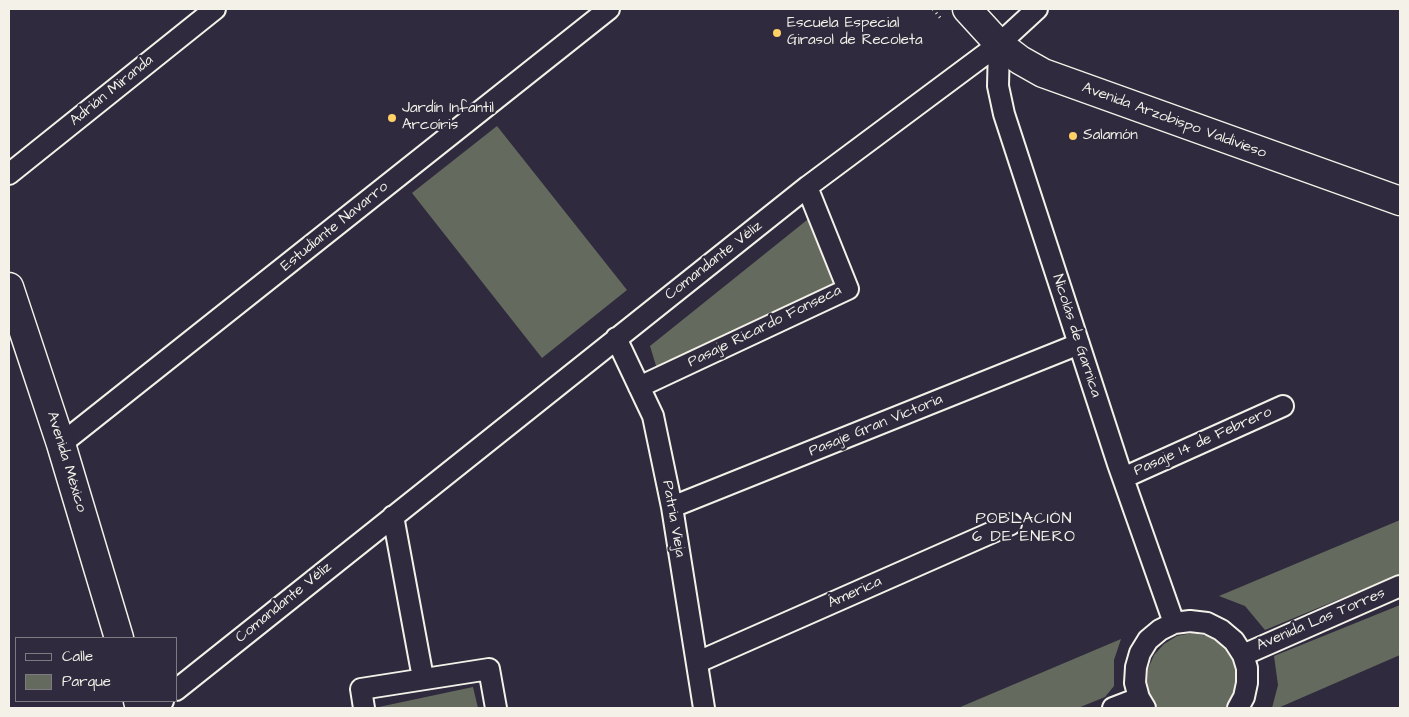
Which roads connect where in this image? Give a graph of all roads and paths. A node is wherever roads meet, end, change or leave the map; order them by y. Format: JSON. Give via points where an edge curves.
{"nodes":[{"id":1,"x":215,"y":9,"type":"edge"},
{"id":2,"x":609,"y":9,"type":"edge"},
{"id":3,"x":967,"y":9,"type":"edge"},
{"id":4,"x":1037,"y":9,"type":"edge"},
{"id":5,"x":1000,"y":44,"type":"junction"},
{"id":6,"x":9,"y":174,"type":"edge"},
{"id":7,"x":807,"y":188,"type":"junction"},
{"id":8,"x":1400,"y":201,"type":"edge"},
{"id":9,"x":9,"y":287,"type":"edge"},
{"id":10,"x":616,"y":338,"type":"junction"},
{"id":11,"x":1079,"y":344,"type":"junction"},
{"id":12,"x":639,"y":387,"type":"junction"},
{"id":13,"x":1283,"y":406,"type":"dead end"},
{"id":14,"x":61,"y":444,"type":"junction"},
{"id":15,"x":1123,"y":478,"type":"junction"},
{"id":16,"x":672,"y":507,"type":"junction"},
{"id":17,"x":393,"y":516,"type":"junction"},
{"id":18,"x":1011,"y":524,"type":"dead end"},
{"id":19,"x":1400,"y":586,"type":"edge"},
{"id":20,"x":1174,"y":623,"type":"junction"},
{"id":21,"x":119,"y":637,"type":"edge"},
{"id":22,"x":1243,"y":655,"type":"junction"},
{"id":23,"x":698,"y":662,"type":"junction"},
{"id":24,"x":424,"y":678,"type":"junction"},
{"id":25,"x":178,"y":688,"type":"edge"},
{"id":26,"x":1142,"y":703,"type":"edge"},
{"id":27,"x":364,"y":708,"type":"edge"},
{"id":28,"x":496,"y":708,"type":"edge"},
{"id":29,"x":704,"y":708,"type":"edge"},
{"id":30,"x":1113,"y":708,"type":"edge"},
{"id":31,"x":1238,"y":708,"type":"edge"}],
"edges":[{"from":1,"to":6,"type":"street","name":"Adrián Miranda"},
{"from":2,"to":14,"type":"street","name":"Estudiante Navarro"},
{"from":3,"to":5,"type":"street","name":"Avenida Arzobispo Valdivieso"},
{"from":4,"to":5,"type":"street","name":"Comandante Véliz"},
{"from":5,"to":7,"type":"street","name":"Comandante Véliz"},
{"from":5,"to":8,"type":"street","name":"Avenida Arzobispo Valdivieso","via":[[1020,60],[1068,83]]},
{"from":5,"to":11,"type":"street","name":"Nicolás de Garnica","via":[[998,86],[1004,114]]},
{"from":7,"to":10,"type":"street","name":"Comandante Véliz"},
{"from":7,"to":12,"type":"street","name":"Pasaje Ricardo Fonseca","via":[[848,289]]},
{"from":9,"to":14,"type":"street","name":"Avenida México"},
{"from":10,"to":12,"type":"street","name":"Patria Vieja"},
{"from":10,"to":17,"type":"street","name":"Comandante Véliz"},
{"from":11,"to":15,"type":"street","name":"Nicolás de Garnica"},
{"from":11,"to":16,"type":"street","name":"Pasaje Gran Victoria"},
{"from":12,"to":16,"type":"street","name":"Patria Vieja","via":[[653,416]]},
{"from":13,"to":15,"type":"street","name":"Pasaje 14 de Febrero"},
{"from":14,"to":21,"type":"street","name":"Avenida México"},
{"from":15,"to":20,"type":"street","name":"Nicolás de Garnica"},
{"from":16,"to":23,"type":"street","name":"Patria Vieja"},
{"from":17,"to":24,"type":"street"},
{"from":17,"to":25,"type":"street","name":"Comandante Véliz"},
{"from":18,"to":23,"type":"street","name":"Ámerica"},
{"from":19,"to":22,"type":"street","name":"Avenida Las Torres"},
{"from":20,"to":22,"type":"street","via":[[1207,623],[1234,641]]},
{"from":20,"to":26,"type":"street","via":[[1148,640],[1140,653],[1135,683]]},
{"from":22,"to":31,"type":"street","via":[[1247,683]]},
{"from":23,"to":29,"type":"street","name":"Patria Vieja"},
{"from":24,"to":27,"type":"street","via":[[361,689]]},
{"from":24,"to":28,"type":"street","via":[[489,669]]},
{"from":26,"to":30,"type":"street"}]}
